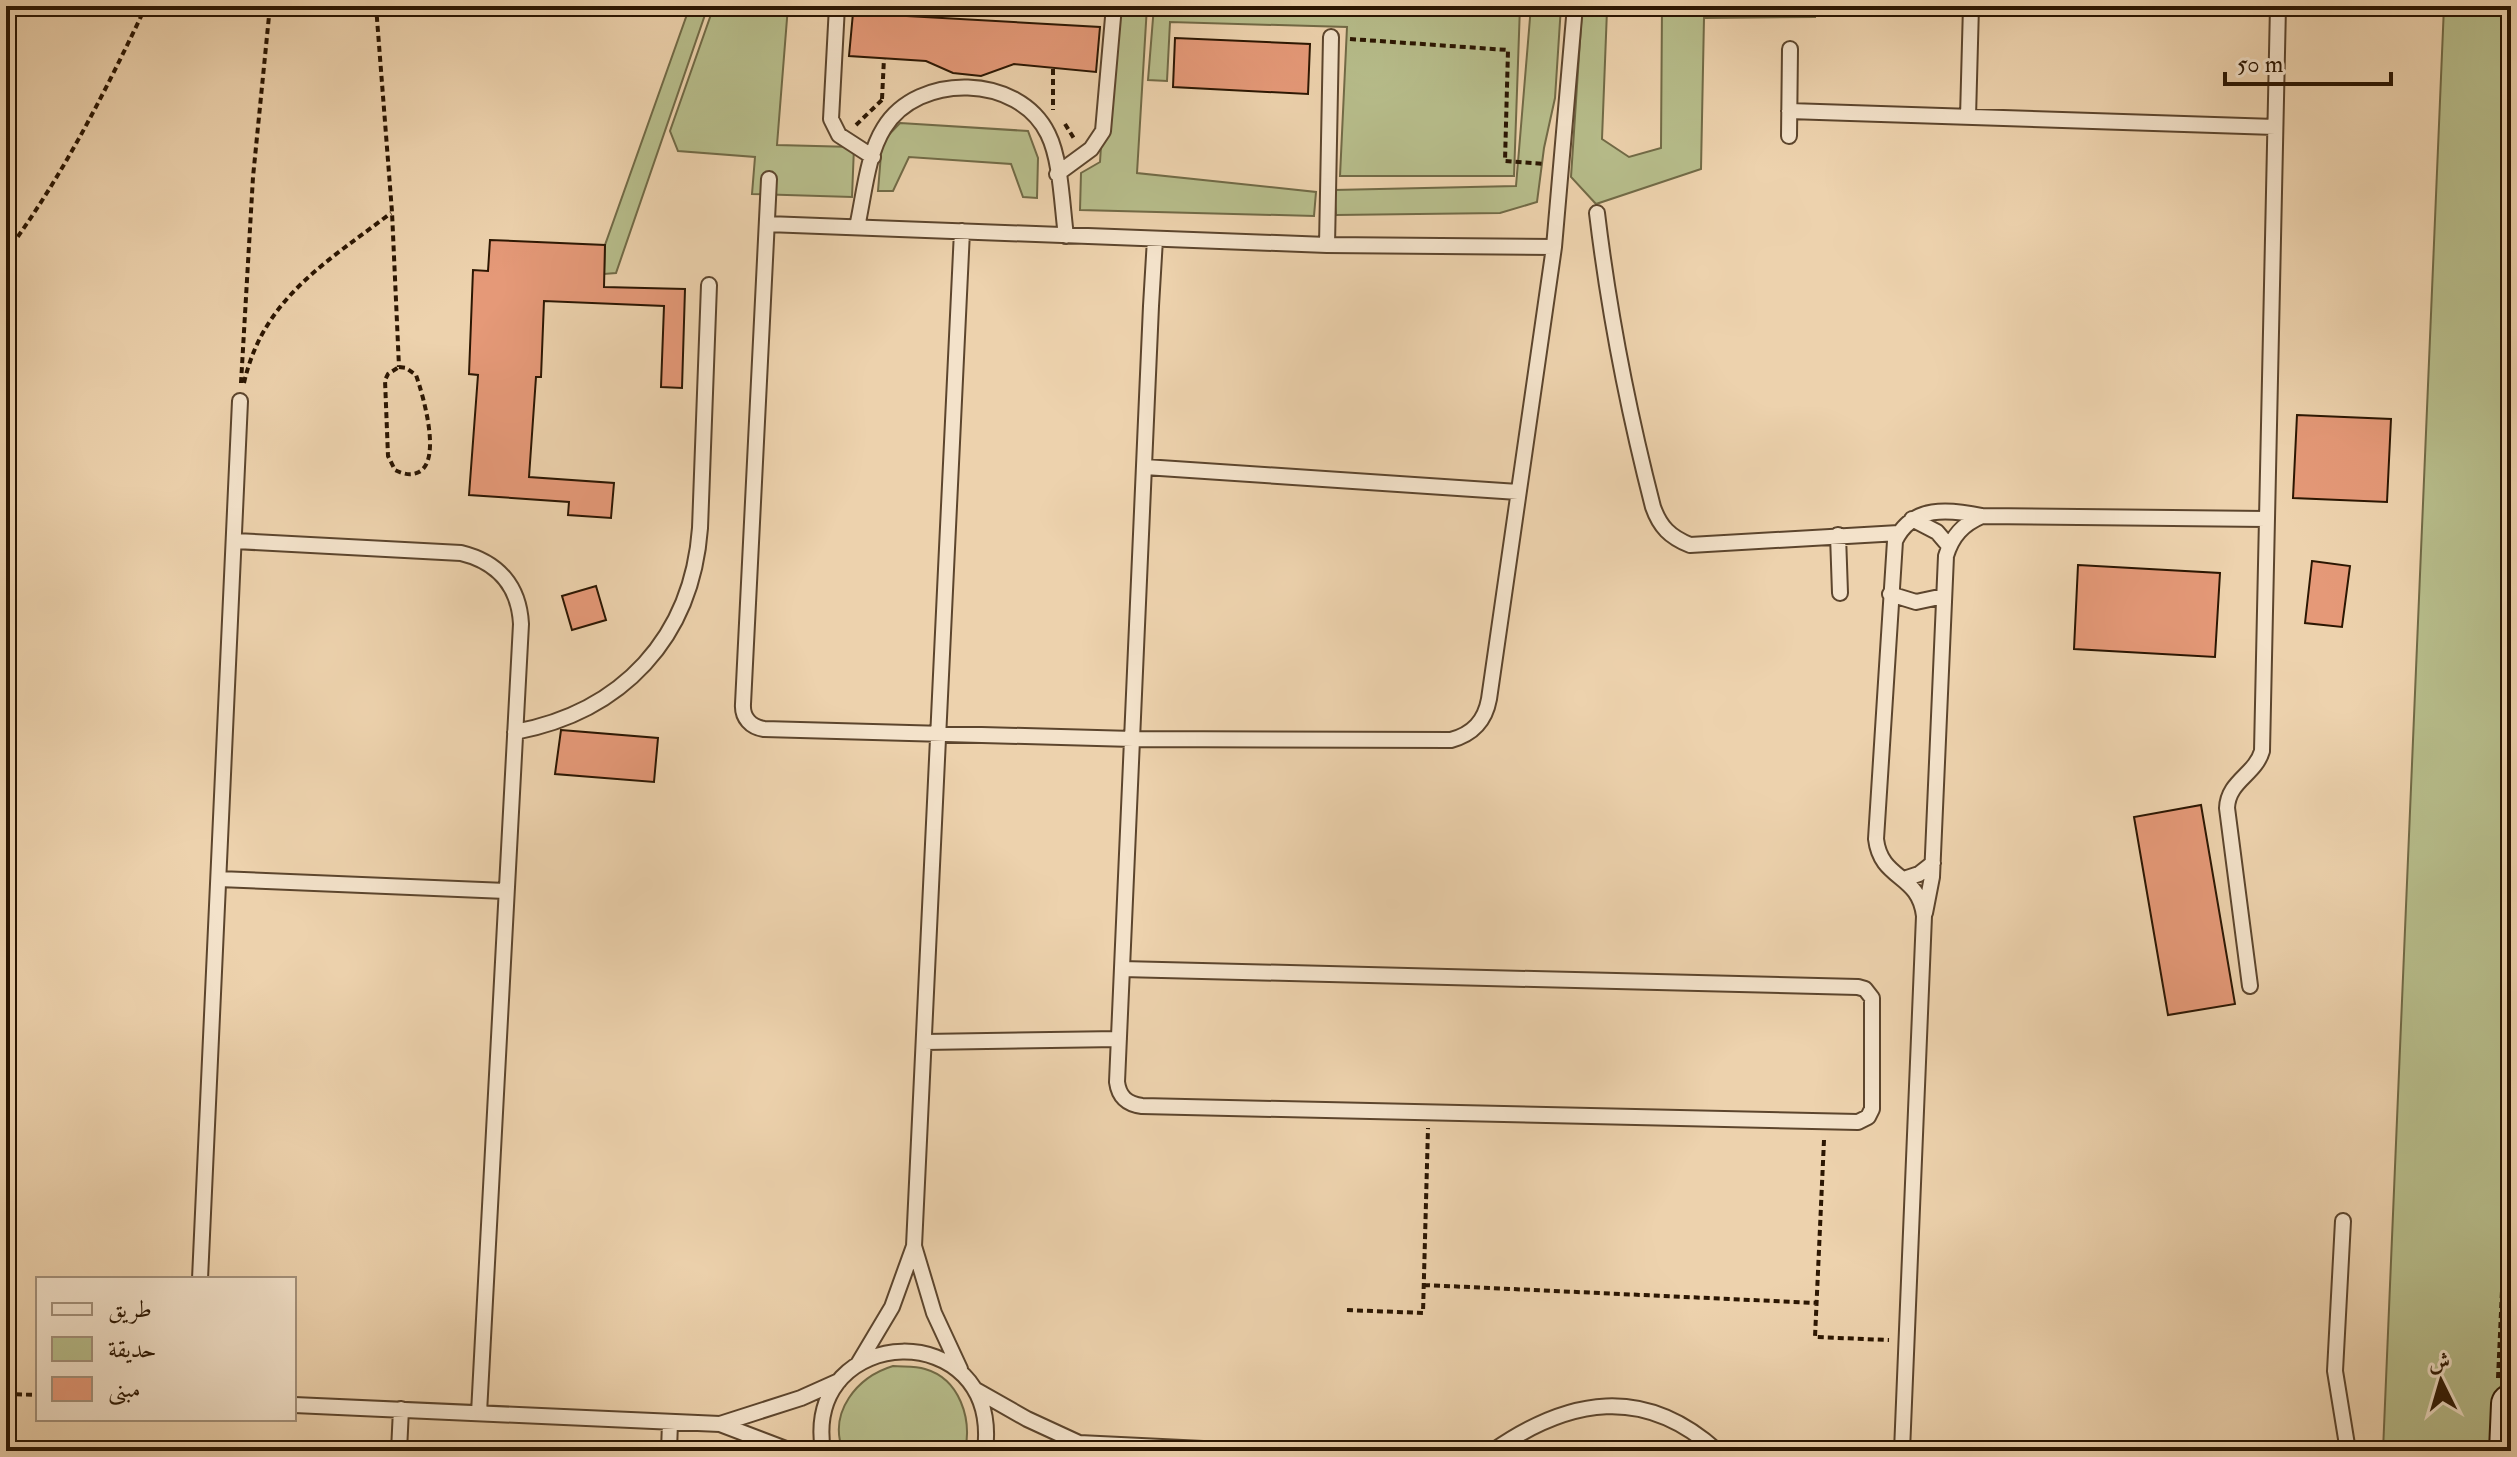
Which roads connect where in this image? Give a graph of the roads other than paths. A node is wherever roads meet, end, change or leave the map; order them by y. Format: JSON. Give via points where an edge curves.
{"nodes":[{"id":1,"x":837,"y":6,"type":"edge"},
{"id":2,"x":1114,"y":6,"type":"edge"},
{"id":3,"x":1575,"y":6,"type":"edge"},
{"id":4,"x":1971,"y":6,"type":"edge"},
{"id":5,"x":2278,"y":6,"type":"edge"},
{"id":6,"x":1331,"y":37,"type":"road end"},
{"id":7,"x":1790,"y":49,"type":"dead end"},
{"id":8,"x":1789,"y":111,"type":"junction"},
{"id":9,"x":1968,"y":117,"type":"junction"},
{"id":10,"x":2275,"y":127,"type":"junction"},
{"id":11,"x":1789,"y":136,"type":"dead end"},
{"id":12,"x":875,"y":150,"type":"junction"},
{"id":13,"x":1057,"y":174,"type":"junction"},
{"id":14,"x":769,"y":179,"type":"dead end"},
{"id":15,"x":1597,"y":213,"type":"dead end"},
{"id":16,"x":767,"y":224,"type":"junction"},
{"id":17,"x":857,"y":227,"type":"junction"},
{"id":18,"x":962,"y":231,"type":"junction"},
{"id":19,"x":1066,"y":236,"type":"junction"},
{"id":20,"x":1155,"y":239,"type":"junction"},
{"id":21,"x":1327,"y":245,"type":"junction"},
{"id":22,"x":1554,"y":247,"type":"junction"},
{"id":23,"x":709,"y":285,"type":"dead end"},
{"id":24,"x":240,"y":401,"type":"road end"},
{"id":25,"x":1145,"y":467,"type":"junction"},
{"id":26,"x":1518,"y":492,"type":"junction"},
{"id":27,"x":1982,"y":516,"type":"junction"},
{"id":28,"x":1912,"y":519,"type":"junction"},
{"id":29,"x":2266,"y":519,"type":"junction"},
{"id":30,"x":1899,"y":533,"type":"junction"},
{"id":31,"x":1838,"y":535,"type":"junction"},
{"id":32,"x":235,"y":541,"type":"junction"},
{"id":33,"x":1949,"y":546,"type":"junction"},
{"id":34,"x":1840,"y":593,"type":"dead end"},
{"id":35,"x":1890,"y":594,"type":"junction"},
{"id":36,"x":1944,"y":596,"type":"junction"},
{"id":37,"x":515,"y":732,"type":"junction"},
{"id":38,"x":939,"y":734,"type":"junction"},
{"id":39,"x":1133,"y":739,"type":"junction"},
{"id":40,"x":1933,"y":863,"type":"junction"},
{"id":41,"x":219,"y":879,"type":"junction"},
{"id":42,"x":1904,"y":879,"type":"junction"},
{"id":43,"x":506,"y":891,"type":"junction"},
{"id":44,"x":1924,"y":916,"type":"junction"},
{"id":45,"x":1122,"y":969,"type":"junction"},
{"id":46,"x":2250,"y":986,"type":"dead end"},
{"id":47,"x":1119,"y":1039,"type":"junction"},
{"id":48,"x":924,"y":1042,"type":"junction"},
{"id":49,"x":2343,"y":1221,"type":"dead end"},
{"id":50,"x":914,"y":1246,"type":"junction"},
{"id":51,"x":200,"y":1277,"type":"edge"},
{"id":52,"x":858,"y":1364,"type":"junction"},
{"id":53,"x":962,"y":1373,"type":"junction"},
{"id":54,"x":839,"y":1381,"type":"junction"},
{"id":55,"x":976,"y":1390,"type":"junction"},
{"id":56,"x":2504,"y":1396,"type":"edge"},
{"id":57,"x":296,"y":1405,"type":"edge"},
{"id":58,"x":401,"y":1409,"type":"junction"},
{"id":59,"x":479,"y":1413,"type":"junction"},
{"id":60,"x":670,"y":1422,"type":"junction"},
{"id":61,"x":720,"y":1424,"type":"junction"},
{"id":62,"x":1079,"y":1443,"type":"junction"},
{"id":63,"x":399,"y":1451,"type":"edge"},
{"id":64,"x":669,"y":1451,"type":"edge"},
{"id":65,"x":791,"y":1451,"type":"edge"},
{"id":66,"x":823,"y":1451,"type":"edge"},
{"id":67,"x":985,"y":1451,"type":"edge"},
{"id":68,"x":1057,"y":1451,"type":"edge"},
{"id":69,"x":1245,"y":1451,"type":"edge"},
{"id":70,"x":1493,"y":1451,"type":"edge"},
{"id":71,"x":1717,"y":1451,"type":"edge"},
{"id":72,"x":1902,"y":1451,"type":"edge"},
{"id":73,"x":2348,"y":1451,"type":"edge"},
{"id":74,"x":2509,"y":1451,"type":"edge"}],
"edges":[{"from":1,"to":12,"type":"lane","via":[[831,119],[839,135]]},
{"from":2,"to":13,"type":"lane","via":[[1103,131],[1091,149]]},
{"from":3,"to":22,"type":"lane"},
{"from":4,"to":9,"type":"lane"},
{"from":5,"to":10,"type":"lane"},
{"from":6,"to":21,"type":"lane"},
{"from":7,"to":8,"type":"lane"},
{"from":8,"to":9,"type":"lane"},
{"from":8,"to":11,"type":"lane"},
{"from":9,"to":10,"type":"lane"},
{"from":10,"to":29,"type":"lane"},
{"from":12,"to":13,"type":"lane","via":[[883,129],[904,104],[934,90],[969,89],[1007,95],[1039,118],[1049,135]]},
{"from":12,"to":17,"type":"lane"},
{"from":13,"to":19,"type":"lane"},
{"from":14,"to":16,"type":"lane"},
{"from":15,"to":31,"type":"lane","via":[[1625,391],[1658,520],[1690,545]]},
{"from":16,"to":17,"type":"lane"},
{"from":16,"to":38,"type":"lane","via":[[744,716],[764,729]]},
{"from":17,"to":18,"type":"lane"},
{"from":18,"to":19,"type":"lane"},
{"from":18,"to":38,"type":"lane"},
{"from":19,"to":20,"type":"lane"},
{"from":20,"to":21,"type":"lane"},
{"from":20,"to":25,"type":"lane"},
{"from":21,"to":22,"type":"lane"},
{"from":22,"to":26,"type":"lane"},
{"from":23,"to":37,"type":"lane","via":[[699,540],[682,606],[653,655],[620,688],[581,712]]},
{"from":24,"to":32,"type":"lane"},
{"from":25,"to":26,"type":"lane"},
{"from":25,"to":39,"type":"lane"},
{"from":26,"to":39,"type":"lane","via":[[1487,709],[1469,733],[1441,741]]},
{"from":27,"to":28,"type":"lane","via":[[1934,511]]},
{"from":27,"to":29,"type":"lane"},
{"from":27,"to":33,"type":"lane","via":[[1962,527]]},
{"from":28,"to":30,"type":"lane"},
{"from":28,"to":33,"type":"lane","via":[[1937,532]]},
{"from":29,"to":46,"type":"lane","via":[[2262,751],[2232,787],[2227,808]]},
{"from":30,"to":31,"type":"lane"},
{"from":30,"to":35,"type":"lane"},
{"from":31,"to":34,"type":"lane"},
{"from":32,"to":37,"type":"lane","via":[[461,553],[489,563],[509,583],[520,610]]},
{"from":32,"to":41,"type":"lane"},
{"from":33,"to":36,"type":"lane"},
{"from":35,"to":36,"type":"lane","via":[[1916,602]]},
{"from":35,"to":42,"type":"lane","via":[[1876,839],[1887,868]]},
{"from":36,"to":40,"type":"lane"},
{"from":37,"to":43,"type":"lane"},
{"from":38,"to":39,"type":"lane"},
{"from":38,"to":48,"type":"lane"},
{"from":39,"to":45,"type":"lane"},
{"from":40,"to":42,"type":"lane"},
{"from":40,"to":44,"type":"lane"},
{"from":41,"to":43,"type":"lane"},
{"from":41,"to":51,"type":"lane"},
{"from":42,"to":44,"type":"lane","via":[[1919,895]]},
{"from":43,"to":59,"type":"lane"},
{"from":44,"to":72,"type":"lane"},
{"from":45,"to":47,"type":"lane"},
{"from":45,"to":47,"type":"lane","via":[[1865,989],[1873,1004],[1871,1113],[1861,1122],[1134,1105],[1118,1089]]},
{"from":47,"to":48,"type":"lane"},
{"from":48,"to":50,"type":"lane"},
{"from":49,"to":73,"type":"lane","via":[[2335,1371]]},
{"from":50,"to":52,"type":"lane","via":[[892,1307]]},
{"from":50,"to":53,"type":"lane","via":[[934,1313]]},
{"from":52,"to":53,"type":"lane","via":[[900,1350],[923,1352]]},
{"from":52,"to":54,"type":"lane"},
{"from":53,"to":55,"type":"lane"},
{"from":54,"to":61,"type":"lane"},
{"from":54,"to":66,"type":"lane","via":[[821,1425]]},
{"from":55,"to":62,"type":"lane"},
{"from":55,"to":67,"type":"lane","via":[[984,1410]]},
{"from":56,"to":74,"type":"street"},
{"from":57,"to":58,"type":"lane"},
{"from":58,"to":59,"type":"lane"},
{"from":58,"to":63,"type":"lane"},
{"from":59,"to":60,"type":"lane"},
{"from":60,"to":61,"type":"lane"},
{"from":60,"to":64,"type":"lane"},
{"from":61,"to":65,"type":"lane"},
{"from":62,"to":68,"type":"lane"},
{"from":62,"to":69,"type":"lane"},
{"from":70,"to":71,"type":"lane","via":[[1535,1424],[1598,1406],[1667,1417],[1695,1431]]}]}
